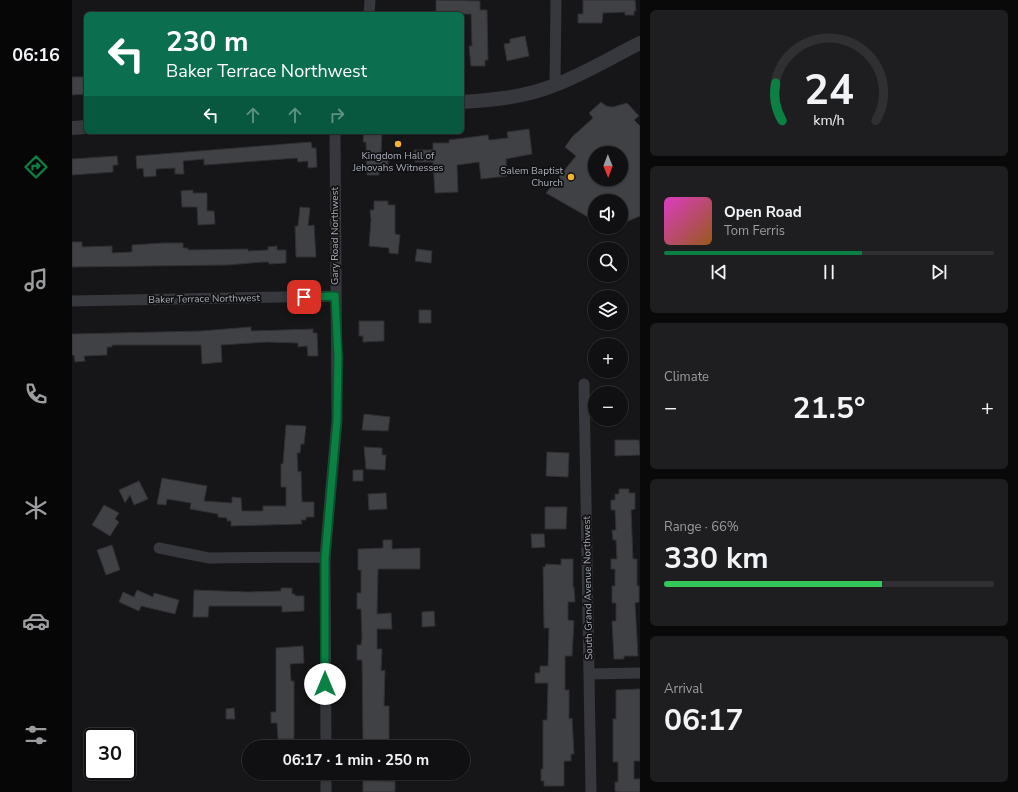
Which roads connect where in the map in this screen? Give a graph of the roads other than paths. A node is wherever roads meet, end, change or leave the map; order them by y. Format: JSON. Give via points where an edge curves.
{"nodes":[{"id":1,"x":370,"y":0,"type":"edge"},
{"id":2,"x":556,"y":0,"type":"edge"},
{"id":3,"x":369,"y":12,"type":"edge"},
{"id":4,"x":640,"y":43,"type":"edge"},
{"id":5,"x":555,"y":86,"type":"junction"},
{"id":6,"x":464,"y":102,"type":"edge"},
{"id":7,"x":84,"y":127,"type":"edge"},
{"id":8,"x":72,"y":128,"type":"edge"},
{"id":9,"x":335,"y":134,"type":"edge"},
{"id":10,"x":335,"y":296,"type":"junction"},
{"id":11,"x":72,"y":301,"type":"edge"},
{"id":12,"x":584,"y":384,"type":"dead end"},
{"id":13,"x":159,"y":548,"type":"dead end"},
{"id":14,"x":325,"y":558,"type":"junction"},
{"id":15,"x":640,"y":673,"type":"edge"},
{"id":16,"x":590,"y":674,"type":"junction"},
{"id":17,"x":326,"y":740,"type":"edge"},
{"id":18,"x":326,"y":780,"type":"edge"},
{"id":19,"x":326,"y":792,"type":"edge"},
{"id":20,"x":590,"y":792,"type":"edge"}],
"edges":[{"from":1,"to":3,"type":"street"},
{"from":2,"to":5,"type":"street"},
{"from":4,"to":5,"type":"street"},
{"from":5,"to":6,"type":"street","via":[[495,100]]},
{"from":7,"to":8,"type":"street"},
{"from":9,"to":10,"type":"street","name":"Gary Road Northwest"},
{"from":10,"to":11,"type":"street","name":"Baker Terrace Northwest"},
{"from":10,"to":14,"type":"street","name":"Gary Road Northwest","via":[[338,357],[337,420]]},
{"from":12,"to":16,"type":"street","name":"South Grand Avenue Northwest"},
{"from":13,"to":14,"type":"street","via":[[209,558]]},
{"from":14,"to":17,"type":"street","name":"Gary Road Northwest"},
{"from":15,"to":16,"type":"street"},
{"from":16,"to":20,"type":"street","name":"South Grand Avenue Northwest"},
{"from":18,"to":19,"type":"street"}]}
